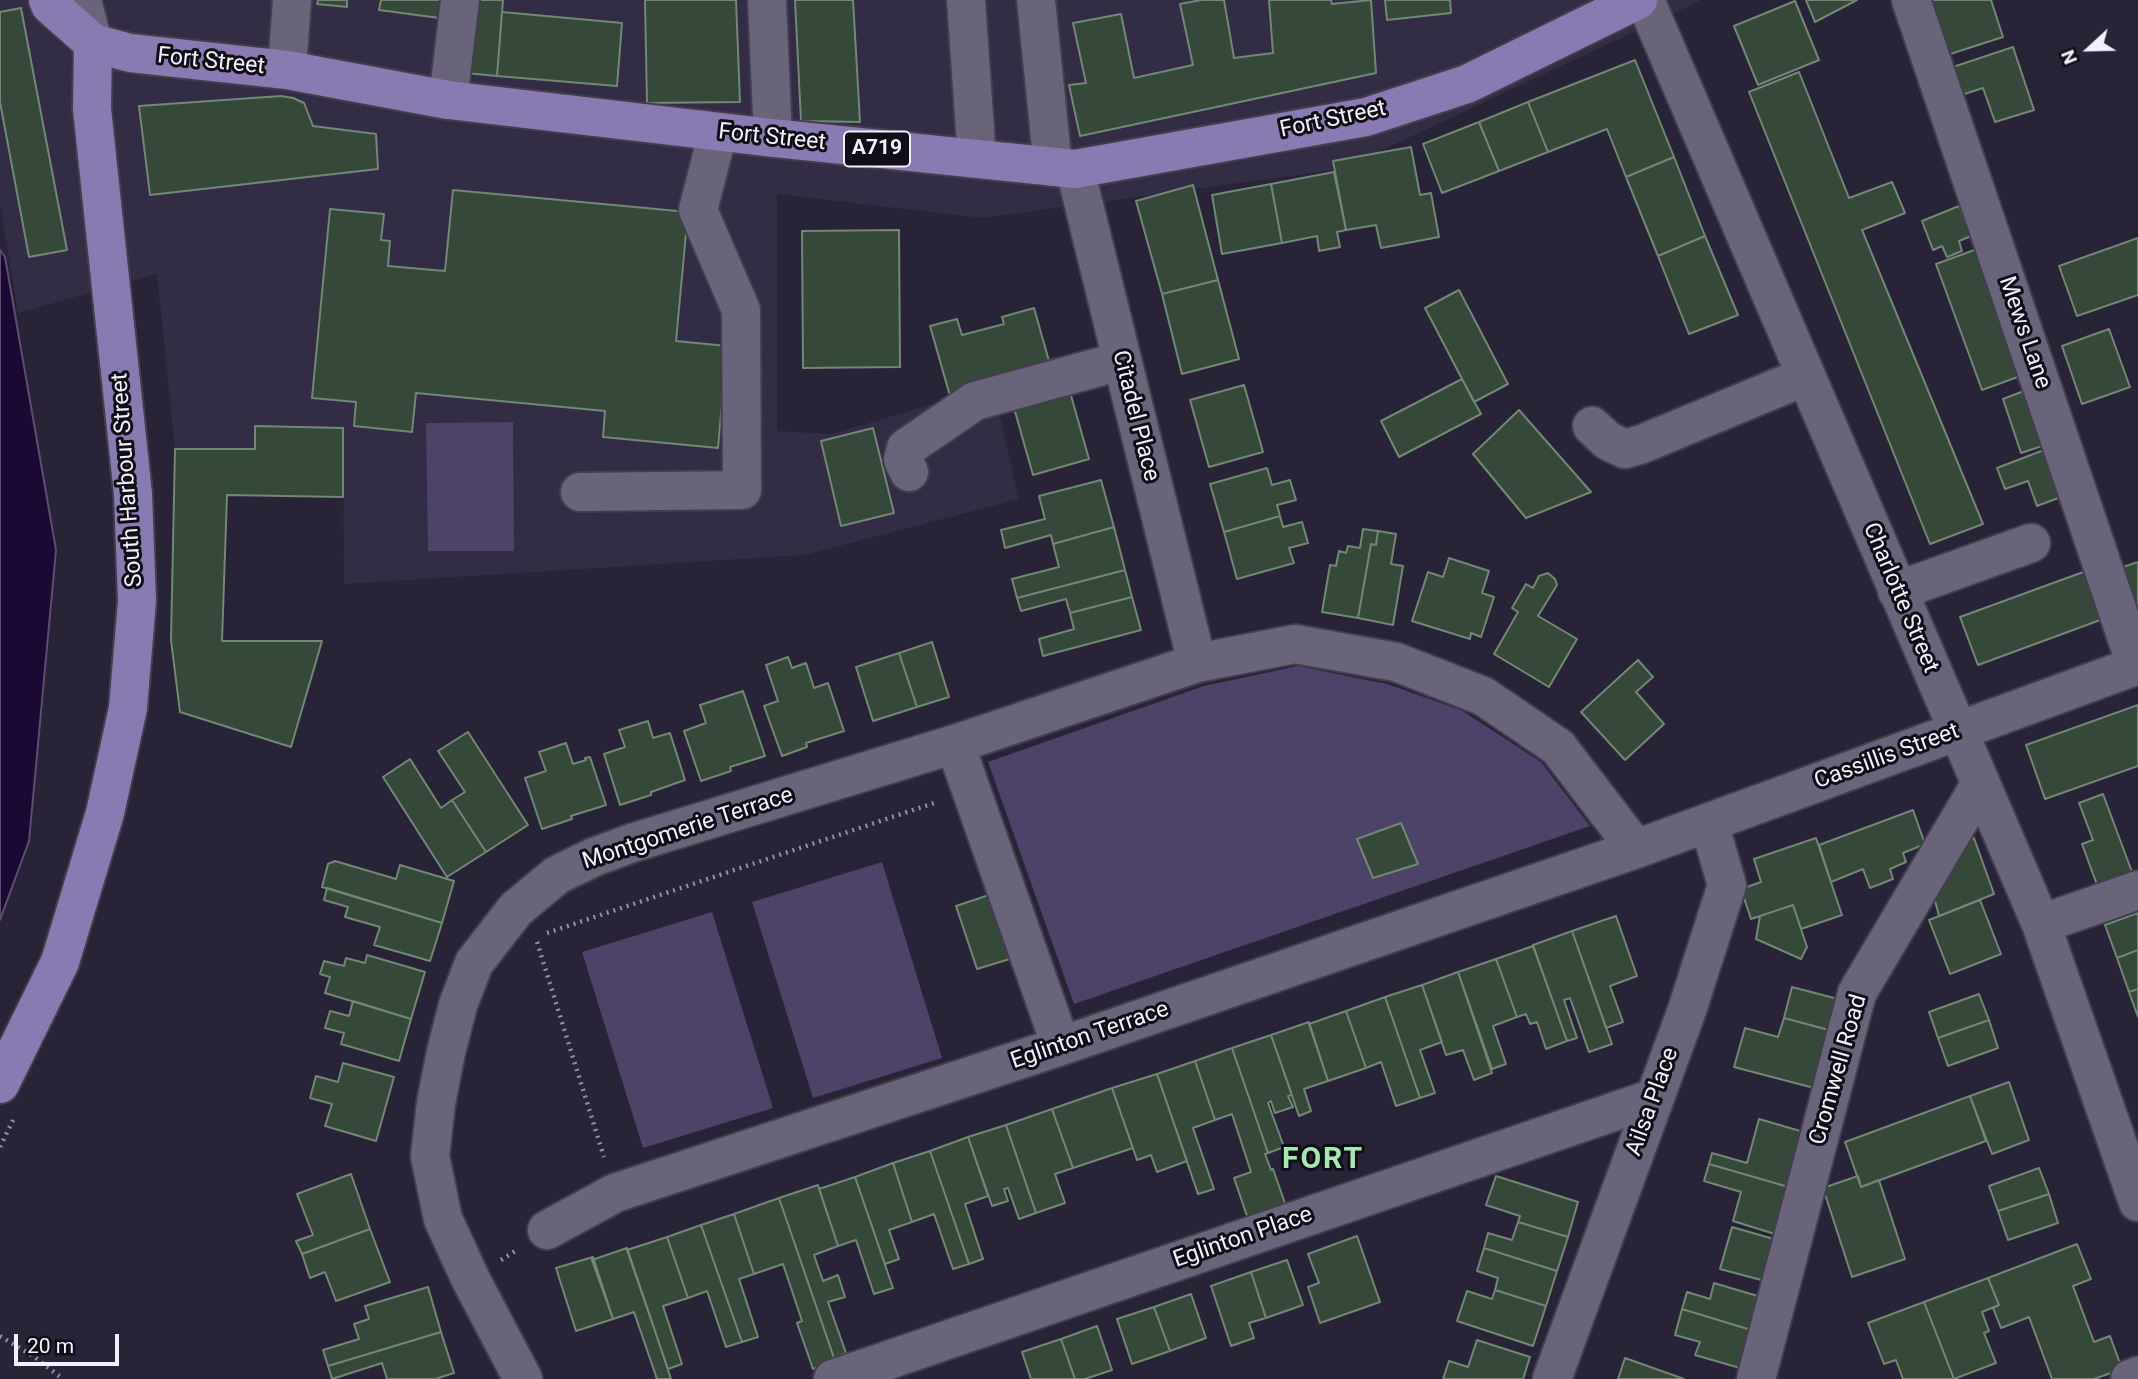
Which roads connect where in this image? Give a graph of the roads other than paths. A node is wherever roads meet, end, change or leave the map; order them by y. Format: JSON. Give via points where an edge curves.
{"nodes":[{"id":1,"x":48,"y":0,"type":"edge"},
{"id":2,"x":82,"y":0,"type":"edge"},
{"id":3,"x":292,"y":0,"type":"edge"},
{"id":4,"x":460,"y":0,"type":"edge"},
{"id":5,"x":767,"y":0,"type":"edge"},
{"id":6,"x":966,"y":0,"type":"edge"},
{"id":7,"x":1037,"y":0,"type":"edge"},
{"id":8,"x":1638,"y":0,"type":"edge"},
{"id":9,"x":1645,"y":0,"type":"edge"},
{"id":10,"x":1911,"y":0,"type":"edge"},
{"id":11,"x":93,"y":43,"type":"junction"},
{"id":12,"x":286,"y":70,"type":"junction"},
{"id":13,"x":448,"y":100,"type":"junction"},
{"id":14,"x":718,"y":132,"type":"junction"},
{"id":15,"x":773,"y":138,"type":"junction"},
{"id":16,"x":977,"y":159,"type":"junction"},
{"id":17,"x":1064,"y":168,"type":"junction"},
{"id":18,"x":1121,"y":361,"type":"junction"},
{"id":19,"x":1806,"y":376,"type":"junction"},
{"id":20,"x":1592,"y":426,"type":"dead end"},
{"id":21,"x":909,"y":472,"type":"dead end"},
{"id":22,"x":580,"y":492,"type":"dead end"},
{"id":23,"x":2031,"y":543,"type":"dead end"},
{"id":24,"x":1897,"y":591,"type":"junction"},
{"id":25,"x":1197,"y":663,"type":"junction"},
{"id":26,"x":2137,"y":665,"type":"edge"},
{"id":27,"x":1957,"y":731,"type":"junction"},
{"id":28,"x":955,"y":744,"type":"junction"},
{"id":29,"x":1980,"y":785,"type":"junction"},
{"id":30,"x":1709,"y":822,"type":"junction"},
{"id":31,"x":1636,"y":849,"type":"junction"},
{"id":32,"x":2138,"y":890,"type":"edge"},
{"id":33,"x":2041,"y":924,"type":"junction"},
{"id":34,"x":1061,"y":1046,"type":"junction"},
{"id":35,"x":0,"y":1084,"type":"edge"},
{"id":36,"x":1654,"y":1098,"type":"junction"},
{"id":37,"x":2138,"y":1202,"type":"edge"},
{"id":38,"x":547,"y":1230,"type":"road end"},
{"id":39,"x":2138,"y":1376,"type":"edge"},
{"id":40,"x":523,"y":1379,"type":"edge"},
{"id":41,"x":833,"y":1379,"type":"edge"},
{"id":42,"x":1552,"y":1379,"type":"edge"},
{"id":43,"x":1756,"y":1379,"type":"edge"},
{"id":44,"x":2130,"y":1379,"type":"edge"}],
"edges":[{"from":1,"to":11,"type":"main road","number":"A719"},
{"from":2,"to":11,"type":"street"},
{"from":3,"to":12,"type":"street"},
{"from":4,"to":13,"type":"street"},
{"from":5,"to":15,"type":"street"},
{"from":6,"to":16,"type":"street"},
{"from":7,"to":17,"type":"street","name":"Citadel Place"},
{"from":8,"to":17,"type":"main road","name":"Fort Street","number":"A719","via":[[1467,84],[1366,117]]},
{"from":9,"to":19,"type":"street","name":"Charlotte Street"},
{"from":10,"to":26,"type":"street","name":"Mews Lane"},
{"from":11,"to":12,"type":"main road","name":"Fort Street","number":"A719","via":[[130,53]]},
{"from":11,"to":35,"type":"main road","name":"South Harbour Street","via":[[92,109],[133,494],[137,601],[128,708],[105,813],[60,961]]},
{"from":12,"to":13,"type":"main road","name":"Fort Street","number":"A719"},
{"from":13,"to":14,"type":"main road","name":"Fort Street","number":"A719"},
{"from":14,"to":15,"type":"main road","name":"Fort Street","number":"A719"},
{"from":14,"to":22,"type":"street","via":[[698,210],[741,310],[742,490]]},
{"from":15,"to":16,"type":"main road","name":"Fort Street","number":"A719"},
{"from":16,"to":17,"type":"main road","name":"Fort Street","number":"A719"},
{"from":17,"to":18,"type":"street","name":"Citadel Place"},
{"from":18,"to":21,"type":"street","via":[[975,401],[906,447],[903,460]]},
{"from":18,"to":25,"type":"street","name":"Citadel Place"},
{"from":19,"to":20,"type":"street","via":[[1625,449]]},
{"from":19,"to":24,"type":"street","name":"Charlotte Street"},
{"from":23,"to":24,"type":"street"},
{"from":24,"to":27,"type":"street","name":"Charlotte Street"},
{"from":25,"to":28,"type":"street","name":"Montgomerie Terrace"},
{"from":25,"to":31,"type":"street","name":"Montgomerie Terrace","via":[[1295,644],[1396,662],[1483,696],[1558,747]]},
{"from":26,"to":27,"type":"street","name":"Cassillis Street"},
{"from":27,"to":29,"type":"street","name":"Charlotte Street"},
{"from":27,"to":30,"type":"street","name":"Cassillis Street"},
{"from":28,"to":34,"type":"street"},
{"from":28,"to":40,"type":"street","name":"Montgomerie Terrace","via":[[594,857],[557,874],[516,909],[474,963],[458,1005],[436,1103],[430,1156],[443,1219]]},
{"from":29,"to":33,"type":"street","name":"Charlotte Street"},
{"from":29,"to":43,"type":"street","name":"Cromwell Road","via":[[1857,993]]},
{"from":30,"to":31,"type":"street","name":"Cassillis Street"},
{"from":30,"to":36,"type":"street","name":"Ailsa Place","via":[[1727,885]]},
{"from":31,"to":34,"type":"street","name":"Eglinton Terrace"},
{"from":32,"to":33,"type":"street"},
{"from":33,"to":37,"type":"street","name":"Charlotte Street"},
{"from":34,"to":38,"type":"street","name":"Eglinton Terrace","via":[[615,1193]]},
{"from":36,"to":41,"type":"street","name":"Eglinton Place"},
{"from":36,"to":42,"type":"street","name":"Ailsa Place"},
{"from":39,"to":44,"type":"street"}]}
